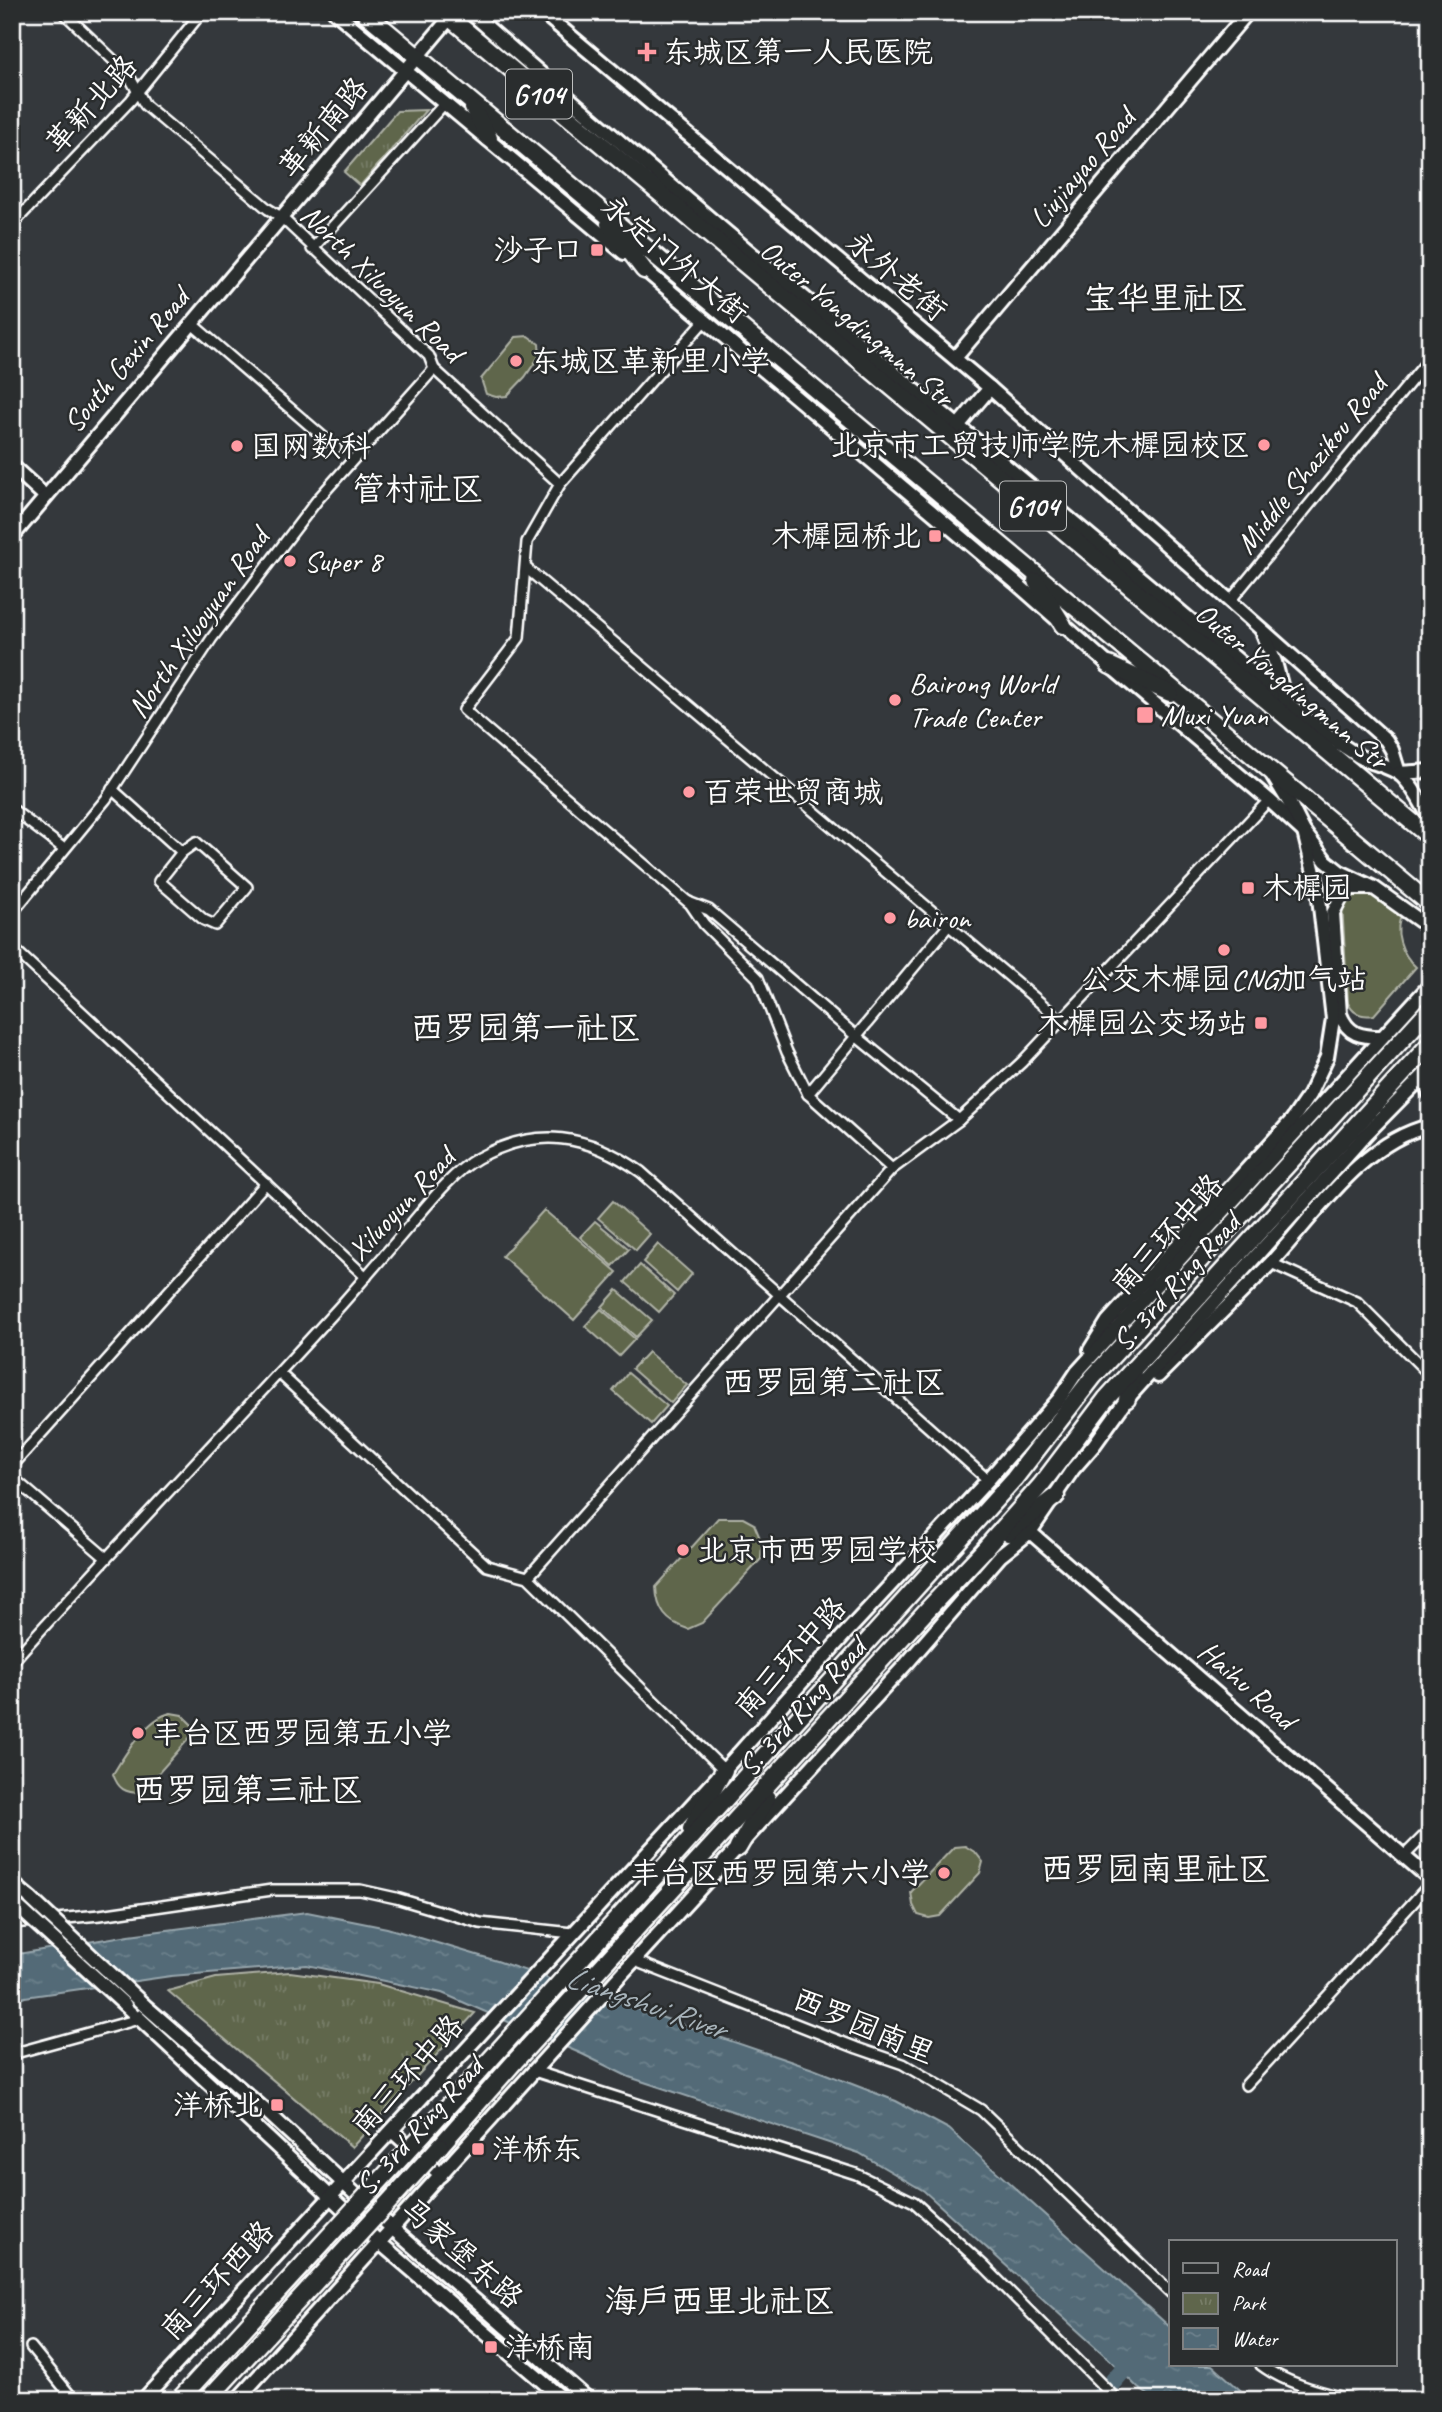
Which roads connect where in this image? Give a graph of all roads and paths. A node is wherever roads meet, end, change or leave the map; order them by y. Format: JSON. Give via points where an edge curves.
{"nodes":[{"id":1,"x":63,"y":12,"type":"edge"},
{"id":2,"x":202,"y":12,"type":"edge"},
{"id":3,"x":335,"y":12,"type":"edge"},
{"id":4,"x":363,"y":12,"type":"edge"},
{"id":5,"x":470,"y":12,"type":"edge"},
{"id":6,"x":542,"y":12,"type":"edge"},
{"id":7,"x":1248,"y":12,"type":"edge"},
{"id":8,"x":449,"y":14,"type":"edge"},
{"id":9,"x":416,"y":57,"type":"junction"},
{"id":10,"x":405,"y":71,"type":"junction"},
{"id":11,"x":138,"y":92,"type":"junction"},
{"id":12,"x":468,"y":99,"type":"junction"},
{"id":13,"x":445,"y":103,"type":"junction"},
{"id":14,"x":489,"y":138,"type":"junction"},
{"id":15,"x":590,"y":200,"type":"junction"},
{"id":16,"x":281,"y":218,"type":"junction"},
{"id":17,"x":12,"y":225,"type":"edge"},
{"id":18,"x":312,"y":249,"type":"junction"},
{"id":19,"x":644,"y":270,"type":"junction"},
{"id":20,"x":705,"y":320,"type":"junction"},
{"id":21,"x":191,"y":323,"type":"junction"},
{"id":22,"x":955,"y":358,"type":"junction"},
{"id":23,"x":1430,"y":358,"type":"edge"},
{"id":24,"x":434,"y":369,"type":"junction"},
{"id":25,"x":990,"y":388,"type":"junction"},
{"id":26,"x":957,"y":427,"type":"junction"},
{"id":27,"x":335,"y":448,"type":"dead end"},
{"id":28,"x":12,"y":466,"type":"edge"},
{"id":29,"x":560,"y":484,"type":"junction"},
{"id":30,"x":45,"y":496,"type":"junction"},
{"id":31,"x":12,"y":537,"type":"edge"},
{"id":32,"x":1027,"y":567,"type":"junction"},
{"id":33,"x":526,"y":568,"type":"junction"},
{"id":34,"x":1230,"y":601,"type":"junction"},
{"id":35,"x":1063,"y":625,"type":"junction"},
{"id":36,"x":1260,"y":627,"type":"junction"},
{"id":37,"x":1109,"y":665,"type":"junction"},
{"id":38,"x":1285,"y":700,"type":"junction"},
{"id":39,"x":1188,"y":701,"type":"junction"},
{"id":40,"x":1268,"y":768,"type":"junction"},
{"id":41,"x":1430,"y":771,"type":"edge"},
{"id":42,"x":1399,"y":773,"type":"junction"},
{"id":43,"x":112,"y":789,"type":"junction"},
{"id":44,"x":1269,"y":800,"type":"junction"},
{"id":45,"x":12,"y":809,"type":"edge"},
{"id":46,"x":1430,"y":818,"type":"edge"},
{"id":47,"x":1304,"y":832,"type":"junction"},
{"id":48,"x":1430,"y":837,"type":"edge"},
{"id":49,"x":63,"y":848,"type":"junction"},
{"id":50,"x":182,"y":852,"type":"junction"},
{"id":51,"x":1374,"y":888,"type":"junction"},
{"id":52,"x":688,"y":902,"type":"junction"},
{"id":53,"x":1430,"y":905,"type":"edge"},
{"id":54,"x":12,"y":913,"type":"edge"},
{"id":55,"x":949,"y":925,"type":"junction"},
{"id":56,"x":1428,"y":927,"type":"edge"},
{"id":57,"x":12,"y":947,"type":"edge"},
{"id":58,"x":1430,"y":985,"type":"edge"},
{"id":59,"x":1430,"y":1009,"type":"edge"},
{"id":60,"x":1062,"y":1020,"type":"junction"},
{"id":61,"x":856,"y":1037,"type":"junction"},
{"id":62,"x":1382,"y":1037,"type":"junction"},
{"id":63,"x":1430,"y":1044,"type":"edge"},
{"id":64,"x":1426,"y":1073,"type":"edge"},
{"id":65,"x":808,"y":1094,"type":"junction"},
{"id":66,"x":1430,"y":1094,"type":"edge"},
{"id":67,"x":959,"y":1120,"type":"junction"},
{"id":68,"x":1430,"y":1126,"type":"edge"},
{"id":69,"x":892,"y":1168,"type":"junction"},
{"id":70,"x":266,"y":1183,"type":"junction"},
{"id":71,"x":1271,"y":1262,"type":"junction"},
{"id":72,"x":366,"y":1277,"type":"junction"},
{"id":73,"x":779,"y":1294,"type":"junction"},
{"id":74,"x":1133,"y":1371,"type":"junction"},
{"id":75,"x":279,"y":1373,"type":"junction"},
{"id":76,"x":1085,"y":1374,"type":"junction"},
{"id":77,"x":1430,"y":1375,"type":"edge"},
{"id":78,"x":1059,"y":1399,"type":"joint"},
{"id":79,"x":1127,"y":1399,"type":"junction"},
{"id":80,"x":1094,"y":1445,"type":"junction"},
{"id":81,"x":12,"y":1466,"type":"edge"},
{"id":82,"x":12,"y":1477,"type":"edge"},
{"id":83,"x":988,"y":1480,"type":"junction"},
{"id":84,"x":1056,"y":1496,"type":"junction"},
{"id":85,"x":1030,"y":1532,"type":"junction"},
{"id":86,"x":983,"y":1551,"type":"junction"},
{"id":87,"x":106,"y":1557,"type":"junction"},
{"id":88,"x":528,"y":1577,"type":"junction"},
{"id":89,"x":12,"y":1662,"type":"edge"},
{"id":90,"x":786,"y":1766,"type":"junction"},
{"id":91,"x":724,"y":1770,"type":"junction"},
{"id":92,"x":1430,"y":1830,"type":"edge"},
{"id":93,"x":738,"y":1848,"type":"junction"},
{"id":94,"x":677,"y":1855,"type":"junction"},
{"id":95,"x":1404,"y":1856,"type":"junction"},
{"id":96,"x":1430,"y":1881,"type":"edge"},
{"id":97,"x":12,"y":1883,"type":"edge"},
{"id":98,"x":15,"y":1904,"type":"edge"},
{"id":99,"x":12,"y":1923,"type":"edge"},
{"id":100,"x":572,"y":1933,"type":"junction"},
{"id":101,"x":635,"y":1961,"type":"junction"},
{"id":102,"x":139,"y":2019,"type":"junction"},
{"id":103,"x":12,"y":2054,"type":"edge"},
{"id":104,"x":534,"y":2071,"type":"junction"},
{"id":105,"x":1246,"y":2085,"type":"dead end"},
{"id":106,"x":392,"y":2131,"type":"junction"},
{"id":107,"x":441,"y":2175,"type":"junction"},
{"id":108,"x":344,"y":2182,"type":"junction"},
{"id":109,"x":331,"y":2196,"type":"junction"},
{"id":110,"x":393,"y":2229,"type":"junction"},
{"id":111,"x":380,"y":2243,"type":"junction"},
{"id":112,"x":1169,"y":2291,"type":"edge"},
{"id":113,"x":31,"y":2347,"type":"dead end"},
{"id":114,"x":1262,"y":2366,"type":"edge"},
{"id":115,"x":74,"y":2400,"type":"edge"},
{"id":116,"x":143,"y":2400,"type":"edge"},
{"id":117,"x":179,"y":2400,"type":"edge"},
{"id":118,"x":207,"y":2400,"type":"edge"},
{"id":119,"x":237,"y":2400,"type":"edge"},
{"id":120,"x":564,"y":2400,"type":"edge"},
{"id":121,"x":589,"y":2400,"type":"edge"},
{"id":122,"x":1117,"y":2400,"type":"edge"},
{"id":123,"x":1353,"y":2400,"type":"edge"}],
"edges":[{"from":1,"to":11,"type":"street","name":"North Xiluoyun Road","via":[[128,74]]},
{"from":2,"to":11,"type":"street","name":"革新北路"},
{"from":3,"to":10,"type":"street","name":"永定门外大街"},
{"from":4,"to":9,"type":"highway","name":"永定门外大街","number":"G104"},
{"from":5,"to":26,"type":"street","name":"永定门外大街"},
{"from":6,"to":22,"type":"street","name":"永外老街"},
{"from":7,"to":22,"type":"street","name":"Liujiayao Road"},
{"from":8,"to":9,"type":"street","name":"革新南路"},
{"from":8,"to":48,"type":"highway","name":"Outer Yongdingmnn Str","number":"G104"},
{"from":9,"to":10,"type":"street","name":"革新南路"},
{"from":9,"to":12,"type":"highway","name":"永定门外大街","number":"G104"},
{"from":10,"to":13,"type":"street","name":"永定门外大街"},
{"from":10,"to":16,"type":"street","name":"革新南路"},
{"from":11,"to":16,"type":"street","name":"North Xiluoyun Road","via":[[145,105]]},
{"from":11,"to":17,"type":"street","name":"革新北路"},
{"from":12,"to":14,"type":"highway"},
{"from":12,"to":15,"type":"highway","name":"永定门外大街","number":"G104"},
{"from":13,"to":14,"type":"street","name":"永定门外大街"},
{"from":13,"to":18,"type":"street"},
{"from":14,"to":19,"type":"street","name":"永定门外大街"},
{"from":15,"to":19,"type":"highway"},
{"from":15,"to":32,"type":"highway","number":"G104"},
{"from":16,"to":18,"type":"street","name":"North Xiluoyun Road"},
{"from":16,"to":21,"type":"street","name":"South Gexin Road"},
{"from":18,"to":24,"type":"street","name":"North Xiluoyun Road","via":[[429,356]]},
{"from":19,"to":20,"type":"street","name":"永定门外大街"},
{"from":20,"to":29,"type":"street"},
{"from":20,"to":35,"type":"street","name":"永定门外大街"},
{"from":21,"to":27,"type":"street"},
{"from":21,"to":30,"type":"street","name":"South Gexin Road"},
{"from":22,"to":25,"type":"street","name":"永外老街"},
{"from":23,"to":34,"type":"street","name":"Middle Shazikou Road"},
{"from":24,"to":29,"type":"street","name":"North Xiluoyun Road"},
{"from":24,"to":43,"type":"street","name":"North Xiluoyuan Road","via":[[310,509],[212,638]]},
{"from":25,"to":26,"type":"street"},
{"from":25,"to":34,"type":"street","name":"永外老街"},
{"from":26,"to":38,"type":"street","name":"永定门外大街"},
{"from":28,"to":30,"type":"street"},
{"from":29,"to":33,"type":"street","via":[[527,542]]},
{"from":30,"to":31,"type":"street","name":"South Gexin Road"},
{"from":32,"to":35,"type":"highway"},
{"from":32,"to":39,"type":"highway","number":"G104"},
{"from":33,"to":52,"type":"street","via":[[519,638],[464,710]]},
{"from":33,"to":55,"type":"street"},
{"from":34,"to":36,"type":"street","name":"永外老街"},
{"from":35,"to":37,"type":"street","name":"永定门外大街"},
{"from":36,"to":38,"type":"street"},
{"from":36,"to":42,"type":"street","name":"永外老街","via":[[1386,740]]},
{"from":37,"to":39,"type":"highway"},
{"from":37,"to":44,"type":"street","name":"永定门外大街"},
{"from":38,"to":42,"type":"street","name":"永定门外大街","via":[[1359,757]]},
{"from":39,"to":40,"type":"highway","number":"G104"},
{"from":40,"to":47,"type":"street"},
{"from":40,"to":53,"type":"highway","number":"G104"},
{"from":41,"to":42,"type":"street"},
{"from":42,"to":46,"type":"street","name":"永定门外大街"},
{"from":43,"to":49,"type":"street","name":"North Xiluoyuan Road"},
{"from":43,"to":50,"type":"street"},
{"from":44,"to":47,"type":"street","name":"永定门外大街"},
{"from":44,"to":60,"type":"street"},
{"from":45,"to":49,"type":"street"},
{"from":47,"to":51,"type":"street","name":"永定门外大街","via":[[1326,861]]},
{"from":47,"to":76,"type":"street","via":[[1318,889],[1333,1019],[1327,1057],[1292,1120],[1108,1321]]},
{"from":49,"to":54,"type":"street","name":"North Xiluoyuan Road"},
{"from":50,"to":50,"type":"street","via":[[196,842],[247,887],[215,925],[159,881]]},
{"from":51,"to":56,"type":"street","name":"永定门外大街"},
{"from":51,"to":62,"type":"street","via":[[1344,892],[1333,913],[1340,1014],[1351,1032]]},
{"from":52,"to":61,"type":"street","via":[[709,910]]},
{"from":52,"to":65,"type":"street","via":[[758,978]]},
{"from":55,"to":60,"type":"street"},
{"from":55,"to":61,"type":"street"},
{"from":57,"to":70,"type":"street"},
{"from":58,"to":62,"type":"street","name":"南三环中路"},
{"from":59,"to":76,"type":"highway","name":"S. 3rd Ring Road"},
{"from":60,"to":67,"type":"street"},
{"from":61,"to":65,"type":"street"},
{"from":61,"to":67,"type":"street"},
{"from":62,"to":76,"type":"street","name":"南三环中路"},
{"from":63,"to":74,"type":"highway","name":"S. 3rd Ring Road"},
{"from":64,"to":66,"type":"street"},
{"from":64,"to":79,"type":"street"},
{"from":65,"to":69,"type":"street"},
{"from":67,"to":69,"type":"street"},
{"from":68,"to":71,"type":"street","via":[[1377,1151],[1348,1175]]},
{"from":69,"to":73,"type":"street"},
{"from":70,"to":72,"type":"street"},
{"from":70,"to":81,"type":"street"},
{"from":71,"to":77,"type":"street","via":[[1357,1303]]},
{"from":71,"to":80,"type":"street"},
{"from":72,"to":73,"type":"street","name":"Xiluoyun Road","via":[[439,1191],[477,1158],[518,1143],[556,1137],[617,1154]]},
{"from":72,"to":75,"type":"street","name":"Xiluoyun Road"},
{"from":73,"to":83,"type":"street","name":"Xiluoyun Road"},
{"from":73,"to":88,"type":"street"},
{"from":74,"to":79,"type":"highway"},
{"from":74,"to":86,"type":"highway","name":"S. 3rd Ring Road"},
{"from":75,"to":87,"type":"street","name":"Xiluoyun Road"},
{"from":75,"to":88,"type":"street","via":[[487,1566]]},
{"from":76,"to":78,"type":"highway"},
{"from":76,"to":94,"type":"highway","name":"S. 3rd Ring Road","via":[[1014,1479]]},
{"from":78,"to":83,"type":"street","name":"南三环中路"},
{"from":79,"to":80,"type":"street"},
{"from":80,"to":84,"type":"street"},
{"from":82,"to":87,"type":"street"},
{"from":83,"to":91,"type":"street","name":"南三环中路"},
{"from":84,"to":85,"type":"street"},
{"from":84,"to":86,"type":"highway"},
{"from":85,"to":93,"type":"street","via":[[1000,1556]]},
{"from":85,"to":95,"type":"street","name":"Haihu Road"},
{"from":86,"to":90,"type":"highway","name":"S. 3rd Ring Road"},
{"from":87,"to":89,"type":"street","name":"Xiluoyun Road"},
{"from":88,"to":91,"type":"street"},
{"from":90,"to":93,"type":"highway"},
{"from":90,"to":118,"type":"highway","name":"S. 3rd Ring Road","bridge":true},
{"from":91,"to":94,"type":"highway"},
{"from":91,"to":100,"type":"street","name":"南三环中路"},
{"from":92,"to":95,"type":"street"},
{"from":93,"to":101,"type":"street"},
{"from":94,"to":117,"type":"highway","name":"S. 3rd Ring Road","bridge":true},
{"from":95,"to":96,"type":"street","name":"Haihu Road"},
{"from":96,"to":105,"type":"street"},
{"from":97,"to":108,"type":"street","name":"马家堡东路","bridge":true},
{"from":98,"to":102,"type":"street","name":"马家堡东路","bridge":true},
{"from":99,"to":100,"type":"street","via":[[272,1890],[360,1891],[480,1923]]},
{"from":100,"to":106,"type":"street","name":"南三环中路"},
{"from":101,"to":104,"type":"street"},
{"from":101,"to":112,"type":"street","name":"西罗园南里","via":[[903,2064],[981,2110]]},
{"from":102,"to":103,"type":"street"},
{"from":102,"to":109,"type":"street","name":"马家堡东路"},
{"from":104,"to":107,"type":"street"},
{"from":104,"to":122,"type":"street","via":[[856,2174],[914,2202]]},
{"from":106,"to":107,"type":"street"},
{"from":106,"to":108,"type":"street","name":"南三环中路"},
{"from":107,"to":110,"type":"street"},
{"from":108,"to":109,"type":"street","name":"南三环中路"},
{"from":108,"to":110,"type":"street","name":"马家堡东路"},
{"from":109,"to":111,"type":"street","name":"马家堡东路"},
{"from":109,"to":116,"type":"street","name":"南三环西路"},
{"from":110,"to":111,"type":"street"},
{"from":110,"to":121,"type":"street","name":"马家堡东路"},
{"from":111,"to":119,"type":"street"},
{"from":111,"to":120,"type":"street","name":"马家堡东路"},
{"from":113,"to":115,"type":"street"},
{"from":114,"to":123,"type":"street","via":[[1318,2391]]}]}
